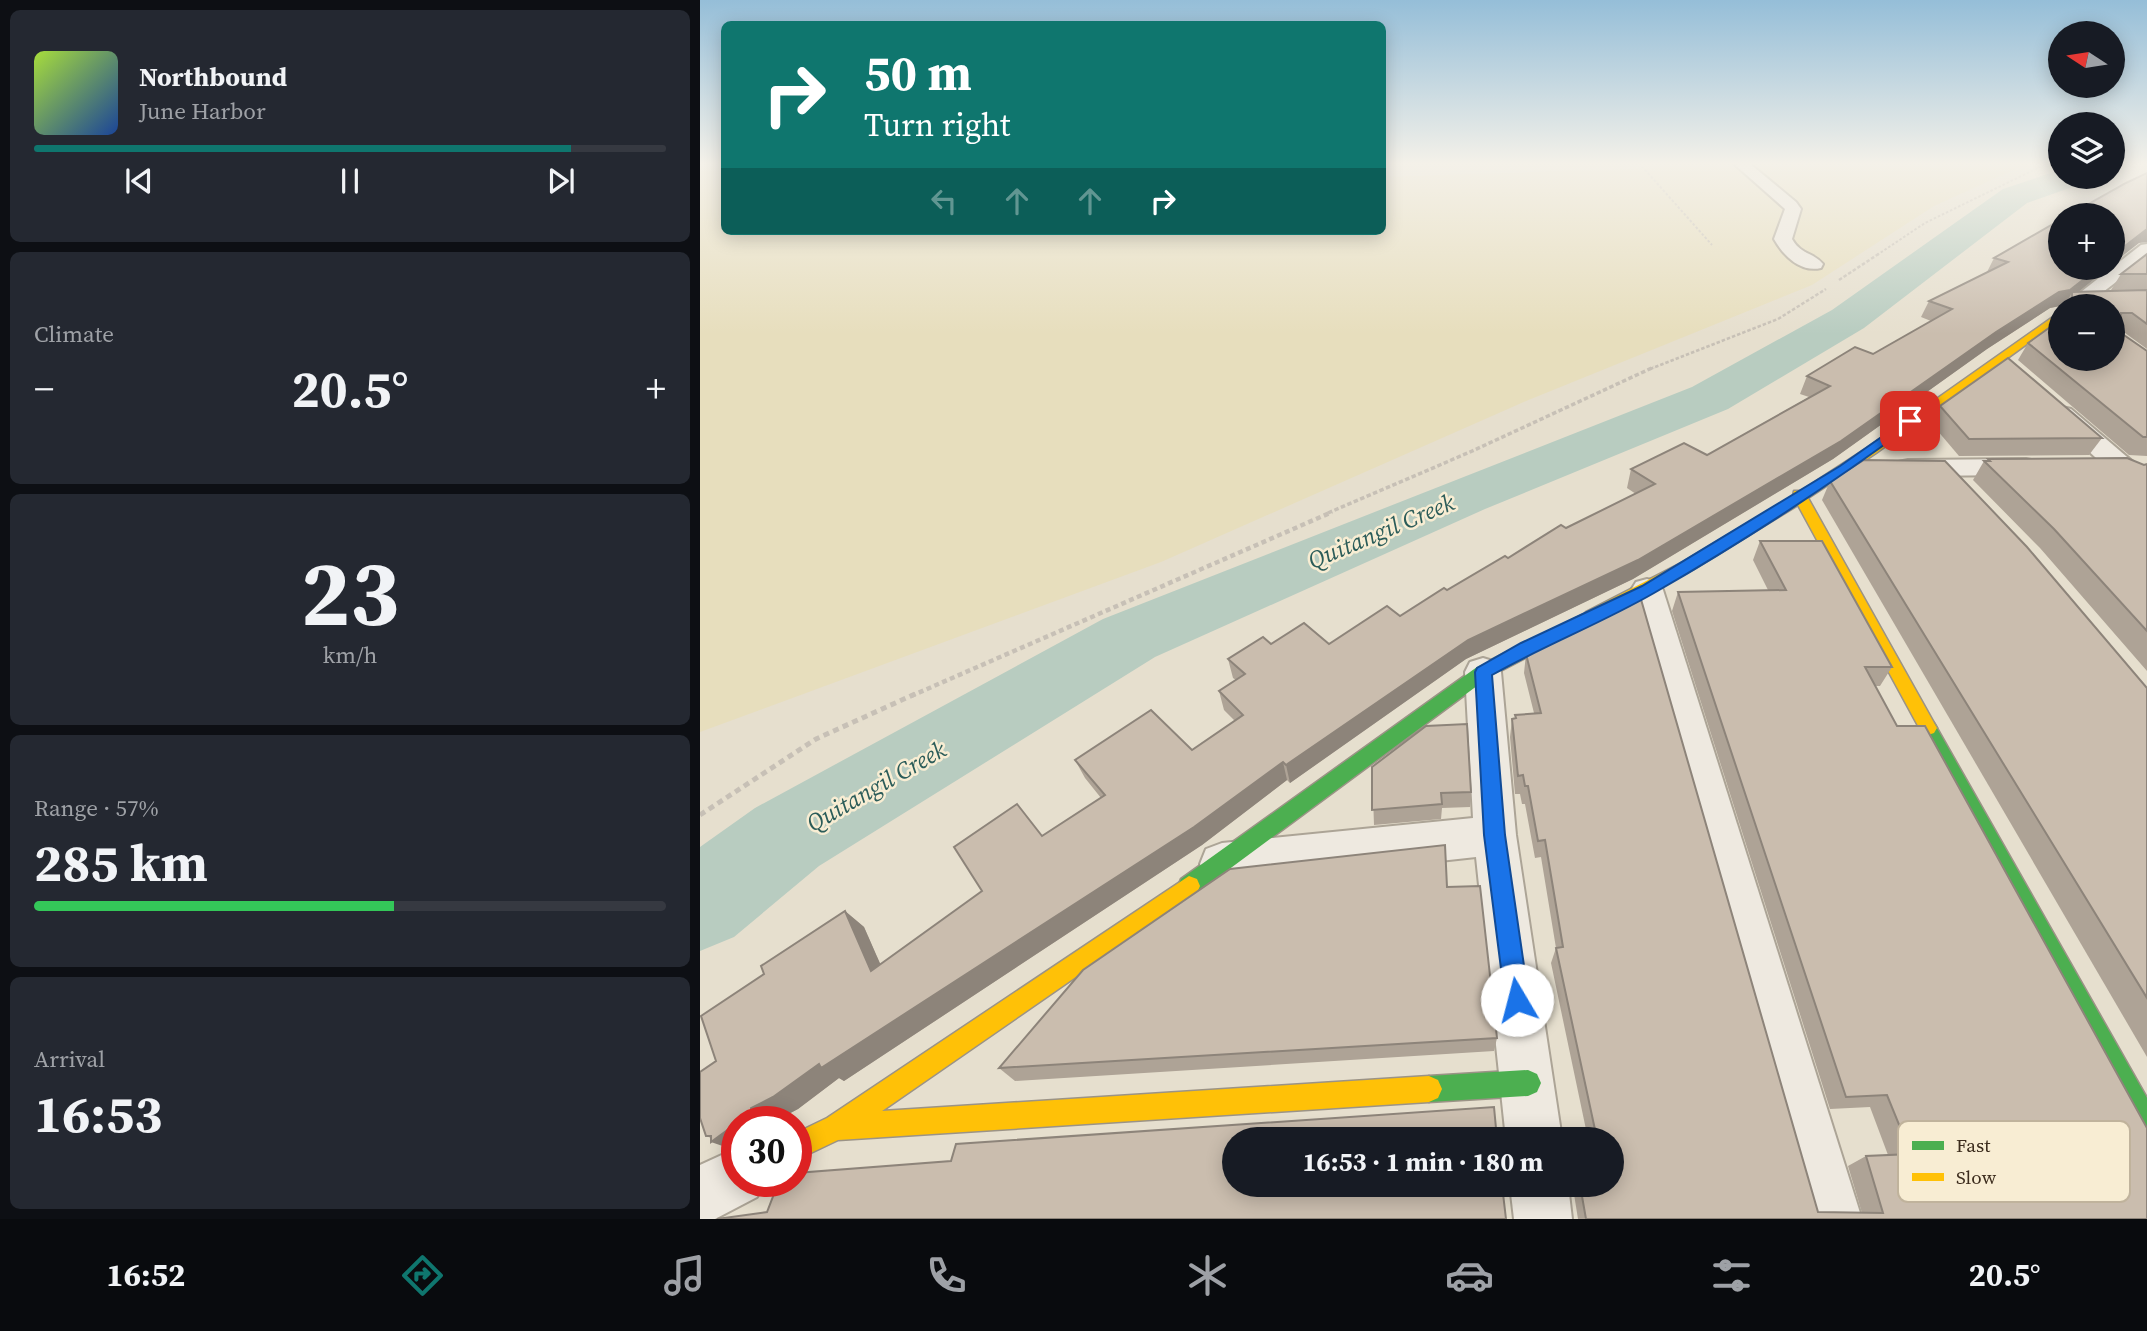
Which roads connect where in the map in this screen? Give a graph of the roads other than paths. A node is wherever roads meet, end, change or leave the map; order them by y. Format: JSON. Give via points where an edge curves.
{"nodes":[{"id":1,"x":1789,"y":220,"type":"edge"},
{"id":2,"x":2147,"y":249,"type":"edge"},
{"id":3,"x":2128,"y":262,"type":"junction"},
{"id":4,"x":1814,"y":264,"type":"dead end"},
{"id":5,"x":2147,"y":273,"type":"edge"},
{"id":6,"x":2088,"y":294,"type":"edge"},
{"id":7,"x":2048,"y":323,"type":"edge"},
{"id":8,"x":1997,"y":357,"type":"junction"},
{"id":9,"x":2018,"y":375,"type":"edge"},
{"id":10,"x":2049,"y":402,"type":"edge"},
{"id":11,"x":2053,"y":467,"type":"edge"},
{"id":12,"x":2080,"y":467,"type":"edge"},
{"id":13,"x":2134,"y":467,"type":"edge"},
{"id":14,"x":1845,"y":468,"type":"junction"},
{"id":15,"x":1943,"y":468,"type":"junction"},
{"id":16,"x":2147,"y":489,"type":"edge"},
{"id":17,"x":1799,"y":494,"type":"junction"},
{"id":18,"x":1971,"y":497,"type":"edge"},
{"id":19,"x":1647,"y":590,"type":"junction"},
{"id":20,"x":1483,"y":672,"type":"junction"},
{"id":21,"x":1495,"y":835,"type":"junction"},
{"id":22,"x":1221,"y":864,"type":"junction"},
{"id":23,"x":1528,"y":1083,"type":"junction"},
{"id":24,"x":2147,"y":1123,"type":"edge"},
{"id":25,"x":836,"y":1127,"type":"junction"},
{"id":26,"x":1533,"y":1127,"type":"edge"},
{"id":27,"x":812,"y":1139,"type":"edge"},
{"id":28,"x":721,"y":1185,"type":"edge"},
{"id":29,"x":700,"y":1196,"type":"edge"},
{"id":30,"x":1540,"y":1197,"type":"edge"},
{"id":31,"x":1543,"y":1219,"type":"edge"},
{"id":32,"x":1833,"y":1219,"type":"edge"}],
"edges":[{"from":1,"to":4,"type":"street","via":[[1783,239],[1791,253]]},
{"from":2,"to":3,"type":"street"},
{"from":3,"to":5,"type":"street"},
{"from":3,"to":6,"type":"street"},
{"from":7,"to":8,"type":"street"},
{"from":8,"to":9,"type":"street"},
{"from":8,"to":14,"type":"street"},
{"from":10,"to":13,"type":"street"},
{"from":11,"to":15,"type":"street"},
{"from":12,"to":13,"type":"street"},
{"from":13,"to":16,"type":"street"},
{"from":14,"to":15,"type":"street"},
{"from":14,"to":17,"type":"street"},
{"from":15,"to":18,"type":"street"},
{"from":17,"to":19,"type":"street"},
{"from":17,"to":24,"type":"street"},
{"from":19,"to":20,"type":"street"},
{"from":19,"to":32,"type":"street"},
{"from":20,"to":21,"type":"street"},
{"from":20,"to":22,"type":"street"},
{"from":21,"to":22,"type":"street"},
{"from":21,"to":23,"type":"street"},
{"from":22,"to":25,"type":"street"},
{"from":23,"to":25,"type":"street"},
{"from":23,"to":26,"type":"street"},
{"from":25,"to":27,"type":"street"},
{"from":28,"to":29,"type":"street"},
{"from":30,"to":31,"type":"street"}]}
